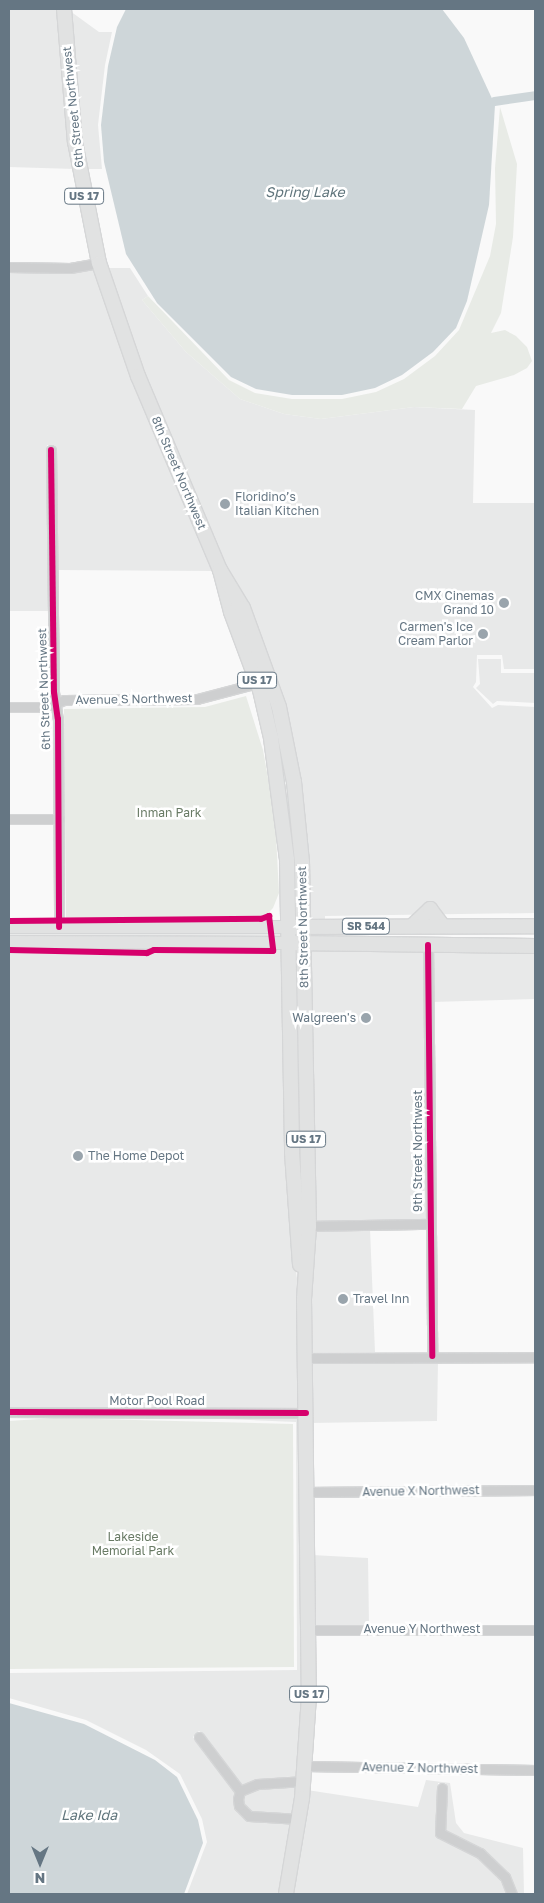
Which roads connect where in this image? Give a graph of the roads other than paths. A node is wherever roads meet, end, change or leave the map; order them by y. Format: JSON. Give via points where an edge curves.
{"nodes":[{"id":1,"x":64,"y":9,"type":"edge"},
{"id":2,"x":99,"y":263,"type":"junction"},
{"id":3,"x":9,"y":267,"type":"edge"},
{"id":4,"x":138,"y":376,"type":"joint"},
{"id":5,"x":51,"y":450,"type":"dead end"},
{"id":6,"x":220,"y":570,"type":"junction"},
{"id":7,"x":259,"y":686,"type":"junction"},
{"id":8,"x":56,"y":704,"type":"junction"},
{"id":9,"x":9,"y":707,"type":"edge"},
{"id":10,"x":289,"y":752,"type":"junction"},
{"id":11,"x":9,"y":819,"type":"edge"},
{"id":12,"x":59,"y":819,"type":"junction"},
{"id":13,"x":303,"y":926,"type":"junction"},
{"id":14,"x":535,"y":926,"type":"edge"},
{"id":15,"x":9,"y":927,"type":"edge"},
{"id":16,"x":59,"y":927,"type":"junction"},
{"id":17,"x":288,"y":927,"type":"junction"},
{"id":18,"x":9,"y":942,"type":"edge"},
{"id":19,"x":289,"y":943,"type":"junction"},
{"id":20,"x":304,"y":944,"type":"junction"},
{"id":21,"x":428,"y":945,"type":"junction"},
{"id":22,"x":535,"y":946,"type":"edge"},
{"id":23,"x":429,"y":1224,"type":"junction"},
{"id":24,"x":302,"y":1227,"type":"junction"},
{"id":25,"x":432,"y":1356,"type":"junction"},
{"id":26,"x":535,"y":1357,"type":"edge"},
{"id":27,"x":305,"y":1358,"type":"junction"},
{"id":28,"x":9,"y":1412,"type":"edge"},
{"id":29,"x":306,"y":1413,"type":"junction"},
{"id":30,"x":535,"y":1490,"type":"edge"},
{"id":31,"x":307,"y":1492,"type":"junction"},
{"id":32,"x":308,"y":1630,"type":"junction"},
{"id":33,"x":535,"y":1630,"type":"edge"},
{"id":34,"x":199,"y":1737,"type":"dead end"},
{"id":35,"x":305,"y":1766,"type":"junction"},
{"id":36,"x":535,"y":1770,"type":"edge"},
{"id":37,"x":304,"y":1781,"type":"junction"},
{"id":38,"x":442,"y":1788,"type":"dead end"},
{"id":39,"x":240,"y":1791,"type":"junction"},
{"id":40,"x":299,"y":1819,"type":"junction"},
{"id":41,"x":286,"y":1894,"type":"edge"},
{"id":42,"x":512,"y":1894,"type":"edge"}],
"edges":[{"from":1,"to":2,"type":"main road","name":"6th Street Northwest","number":"US 17","via":[[75,142]]},
{"from":2,"to":3,"type":"street","via":[[70,268]]},
{"from":2,"to":4,"type":"main road","name":"6th Street Northwest","number":"US 17"},
{"from":4,"to":6,"type":"main road","name":"8th Street Northwest","number":"US 17"},
{"from":5,"to":8,"type":"street","name":"6th Street Northwest"},
{"from":6,"to":7,"type":"main road","name":"8th Street Northwest","number":"US 17","via":[[231,612]]},
{"from":6,"to":10,"type":"main road","name":"8th Street Northwest","number":"US 17","via":[[243,608],[260,651]]},
{"from":7,"to":8,"type":"street","name":"Avenue S Northwest","via":[[206,698],[64,700]]},
{"from":7,"to":10,"type":"main road","via":[[279,742]]},
{"from":7,"to":17,"type":"main road","name":"8th Street Northwest","number":"US 17","via":[[286,830]]},
{"from":8,"to":9,"type":"street","name":"Avenue S Northwest"},
{"from":8,"to":12,"type":"street","name":"6th Street Northwest"},
{"from":10,"to":13,"type":"main road","name":"8th Street Northwest","number":"US 17","via":[[301,846]]},
{"from":11,"to":12,"type":"street"},
{"from":12,"to":16,"type":"street","name":"6th Street Northwest"},
{"from":13,"to":14,"type":"main road","number":"SR 544"},
{"from":13,"to":17,"type":"main road","number":"SR 544"},
{"from":13,"to":20,"type":"main road","name":"8th Street Northwest","number":"US 17"},
{"from":15,"to":16,"type":"main road","number":"SR 544"},
{"from":16,"to":17,"type":"main road","number":"SR 544"},
{"from":17,"to":19,"type":"main road","name":"8th Street Northwest","number":"US 17"},
{"from":18,"to":19,"type":"main road","number":"SR 544"},
{"from":19,"to":20,"type":"main road","number":"SR 544"},
{"from":19,"to":24,"type":"main road","name":"8th Street Northwest","number":"US 17","via":[[292,1153]]},
{"from":20,"to":21,"type":"main road","number":"SR 544"},
{"from":20,"to":24,"type":"main road","name":"8th Street Northwest","number":"US 17"},
{"from":21,"to":22,"type":"main road","number":"SR 544"},
{"from":21,"to":23,"type":"street","name":"9th Street Northwest"},
{"from":23,"to":24,"type":"street"},
{"from":23,"to":25,"type":"street","name":"9th Street Northwest"},
{"from":24,"to":27,"type":"main road","name":"8th Street Northwest","number":"US 17"},
{"from":25,"to":26,"type":"street"},
{"from":25,"to":27,"type":"street"},
{"from":27,"to":29,"type":"main road","name":"8th Street Northwest","number":"US 17"},
{"from":28,"to":29,"type":"street","name":"Motor Pool Road"},
{"from":29,"to":31,"type":"main road","number":"US 17"},
{"from":30,"to":31,"type":"street","name":"Avenue X Northwest"},
{"from":31,"to":32,"type":"main road","number":"US 17"},
{"from":32,"to":33,"type":"street","name":"Avenue Y Northwest"},
{"from":32,"to":35,"type":"main road","number":"US 17"},
{"from":34,"to":39,"type":"street"},
{"from":35,"to":36,"type":"street","name":"Avenue Z Northwest"},
{"from":35,"to":37,"type":"main road","number":"US 17"},
{"from":37,"to":39,"type":"street","via":[[257,1784]]},
{"from":37,"to":40,"type":"main road","number":"US 17"},
{"from":38,"to":42,"type":"street","via":[[440,1833],[486,1858],[504,1877]]},
{"from":39,"to":40,"type":"street","via":[[239,1806],[249,1816]]},
{"from":40,"to":41,"type":"main road","number":"US 17"}]}
